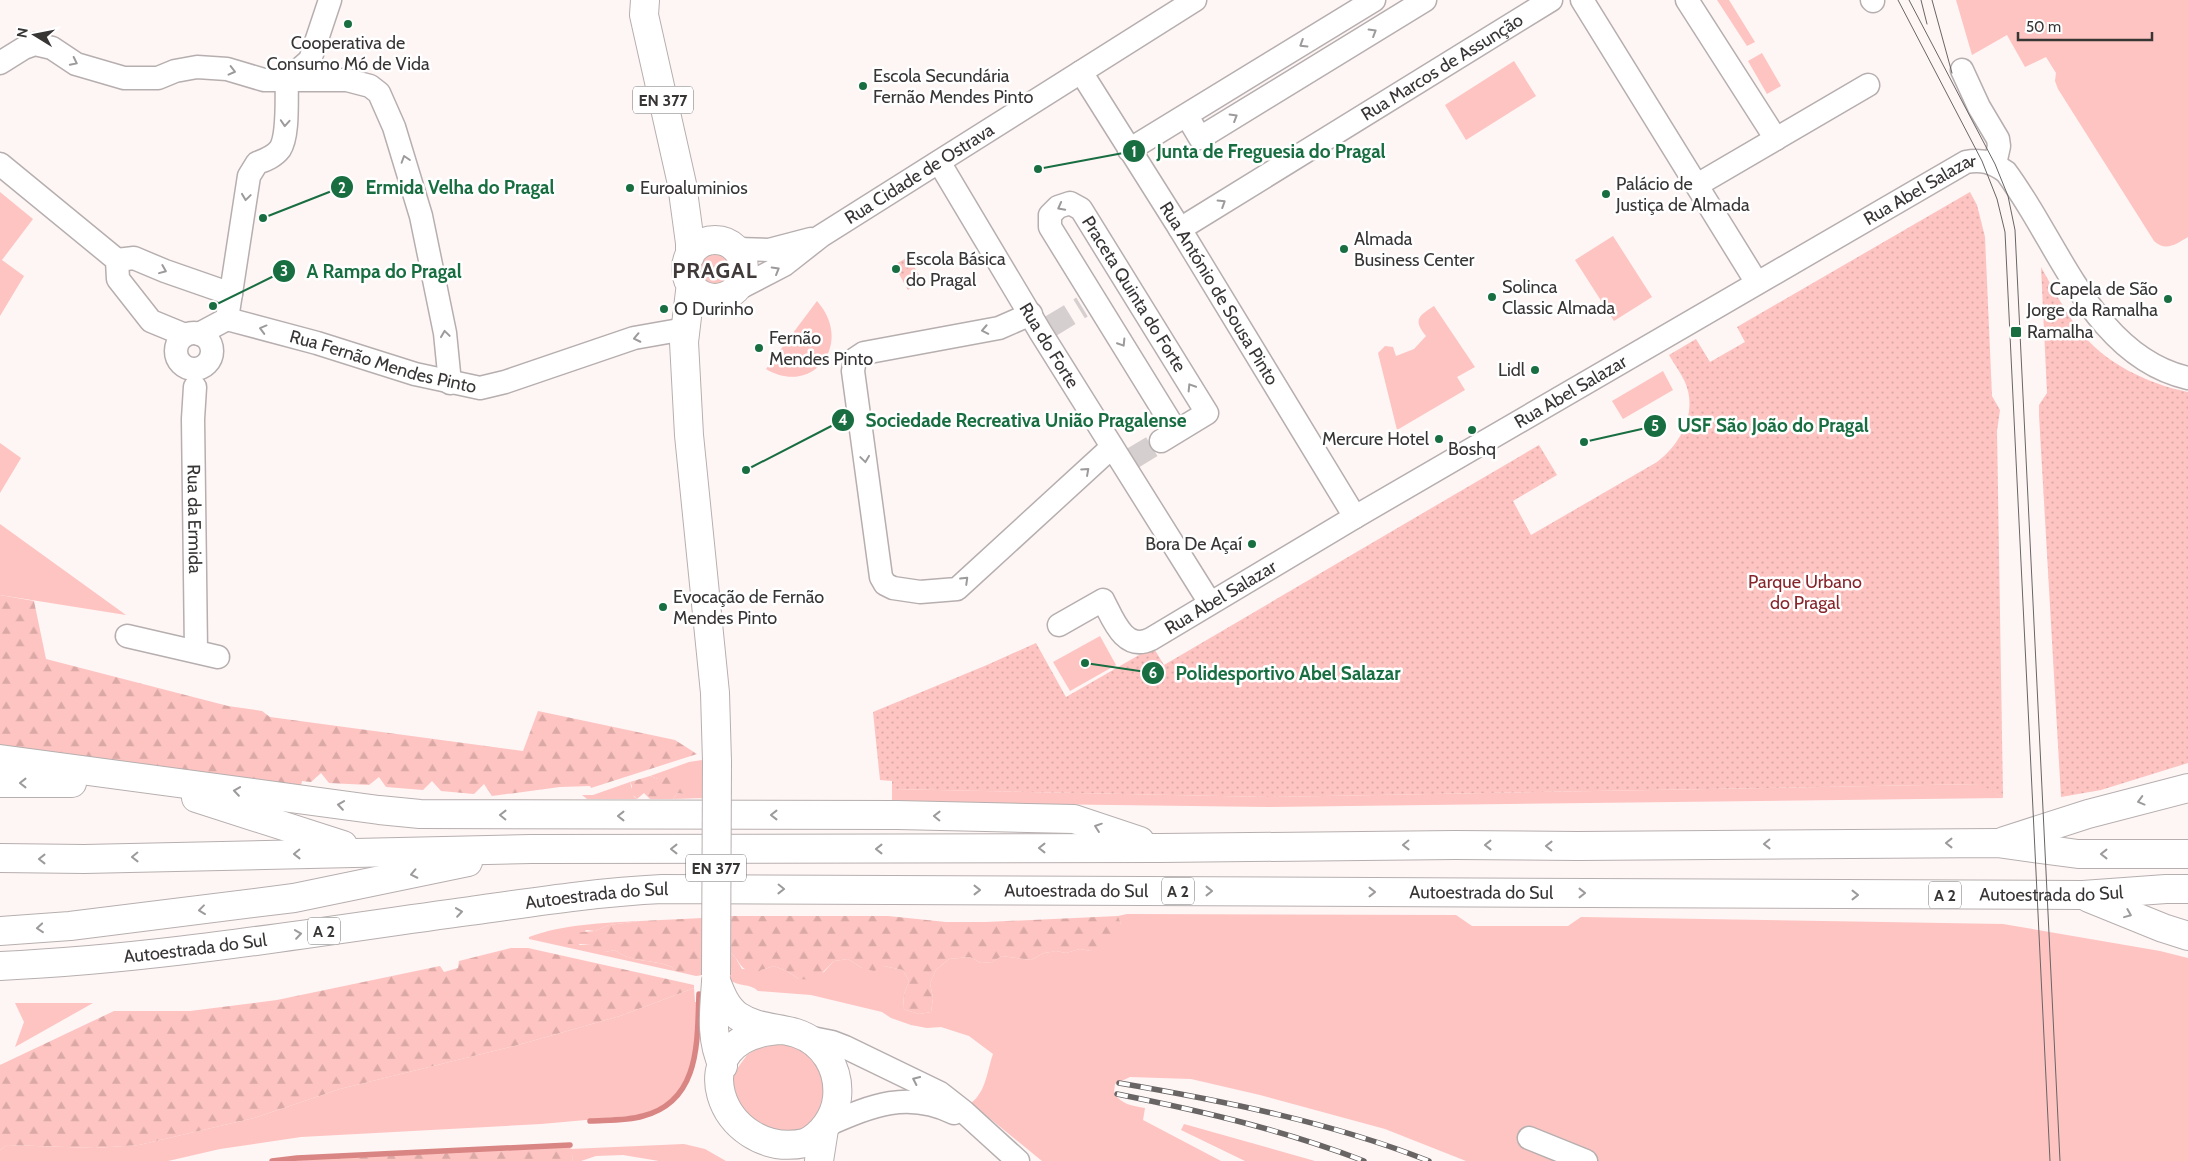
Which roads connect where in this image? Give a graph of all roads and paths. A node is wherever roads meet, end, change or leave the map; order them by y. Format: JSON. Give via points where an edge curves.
{"nodes":[{"id":1,"x":330,"y":0,"type":"edge"},
{"id":2,"x":1374,"y":0,"type":"edge"},
{"id":3,"x":1425,"y":0,"type":"edge"},
{"id":4,"x":1550,"y":0,"type":"edge"},
{"id":5,"x":1582,"y":0,"type":"edge"},
{"id":6,"x":1687,"y":0,"type":"edge"},
{"id":7,"x":1188,"y":2,"type":"edge"},
{"id":8,"x":642,"y":5,"type":"edge"},
{"id":9,"x":0,"y":63,"type":"edge"},
{"id":10,"x":1962,"y":70,"type":"dead end"},
{"id":11,"x":1082,"y":72,"type":"junction"},
{"id":12,"x":287,"y":80,"type":"junction"},
{"id":13,"x":1868,"y":85,"type":"dead end"},
{"id":14,"x":1186,"y":116,"type":"junction"},
{"id":15,"x":1776,"y":139,"type":"junction"},
{"id":16,"x":1129,"y":150,"type":"junction"},
{"id":17,"x":939,"y":162,"type":"junction"},
{"id":18,"x":0,"y":164,"type":"edge"},
{"id":19,"x":1995,"y":164,"type":"junction"},
{"id":20,"x":682,"y":184,"type":"junction"},
{"id":21,"x":1697,"y":185,"type":"junction"},
{"id":22,"x":1180,"y":229,"type":"junction"},
{"id":23,"x":821,"y":236,"type":"junction"},
{"id":24,"x":731,"y":245,"type":"junction"},
{"id":25,"x":690,"y":256,"type":"junction"},
{"id":26,"x":116,"y":260,"type":"junction"},
{"id":27,"x":691,"y":283,"type":"junction"},
{"id":28,"x":1758,"y":283,"type":"junction"},
{"id":29,"x":231,"y":294,"type":"junction"},
{"id":30,"x":727,"y":295,"type":"junction"},
{"id":31,"x":1088,"y":303,"type":"joint"},
{"id":32,"x":227,"y":319,"type":"junction"},
{"id":33,"x":1041,"y":324,"type":"junction"},
{"id":34,"x":685,"y":329,"type":"junction"},
{"id":35,"x":192,"y":335,"type":"junction"},
{"id":36,"x":205,"y":364,"type":"junction"},
{"id":37,"x":183,"y":365,"type":"junction"},
{"id":38,"x":2188,"y":378,"type":"edge"},
{"id":39,"x":450,"y":383,"type":"junction"},
{"id":40,"x":686,"y":383,"type":"junction"},
{"id":41,"x":195,"y":388,"type":"junction"},
{"id":42,"x":1123,"y":457,"type":"junction"},
{"id":43,"x":1355,"y":517,"type":"junction"},
{"id":44,"x":1210,"y":603,"type":"junction"},
{"id":45,"x":1059,"y":625,"type":"dead end"},
{"id":46,"x":127,"y":636,"type":"dead end"},
{"id":47,"x":196,"y":651,"type":"junction"},
{"id":48,"x":218,"y":657,"type":"dead end"},
{"id":49,"x":0,"y":759,"type":"edge"},
{"id":50,"x":0,"y":783,"type":"edge"},
{"id":51,"x":2188,"y":788,"type":"edge"},
{"id":52,"x":1997,"y":843,"type":"junction"},
{"id":53,"x":1160,"y":848,"type":"junction"},
{"id":54,"x":531,"y":849,"type":"junction"},
{"id":55,"x":363,"y":852,"type":"junction"},
{"id":56,"x":2188,"y":854,"type":"edge"},
{"id":57,"x":0,"y":858,"type":"edge"},
{"id":58,"x":2188,"y":889,"type":"edge"},
{"id":59,"x":2083,"y":895,"type":"junction"},
{"id":60,"x":0,"y":931,"type":"edge"},
{"id":61,"x":2188,"y":936,"type":"edge"},
{"id":62,"x":0,"y":966,"type":"edge"},
{"id":63,"x":716,"y":978,"type":"junction"},
{"id":64,"x":795,"y":1034,"type":"junction"},
{"id":65,"x":724,"y":1066,"type":"junction"},
{"id":66,"x":825,"y":1127,"type":"junction"},
{"id":67,"x":982,"y":1130,"type":"junction"},
{"id":68,"x":1529,"y":1138,"type":"dead end"},
{"id":69,"x":753,"y":1153,"type":"edge"},
{"id":70,"x":819,"y":1161,"type":"edge"},
{"id":71,"x":1018,"y":1161,"type":"edge"},
{"id":72,"x":1586,"y":1161,"type":"edge"}],
"edges":[{"from":1,"to":12,"type":"street","via":[[310,60]]},
{"from":2,"to":14,"type":"street","one_way":true},
{"from":14,"to":3,"type":"street","one_way":true,"via":[[1200,138]]},
{"from":22,"to":4,"type":"street","name":"Rua Marcos de Assunção","one_way":true},
{"from":5,"to":21,"type":"street"},
{"from":6,"to":15,"type":"street"},
{"from":7,"to":11,"type":"street","name":"Rua Cidade de Ostrava"},
{"from":8,"to":20,"type":"main road","number":"EN 377"},
{"from":9,"to":12,"type":"street","one_way":true,"via":[[35,44],[52,48],[76,64],[124,78],[158,78],[175,71],[197,68],[227,69],[264,80]]},
{"from":10,"to":19,"type":"street","via":[[1998,139]]},
{"from":11,"to":16,"type":"street","name":"Rua António de Sousa Pinto"},
{"from":11,"to":17,"type":"street","name":"Rua Cidade de Ostrava"},
{"from":12,"to":29,"type":"street","one_way":true,"via":[[284,137],[280,150],[257,163],[249,176]]},
{"from":39,"to":12,"type":"street","one_way":true,"via":[[445,333],[421,216],[406,162],[382,98],[370,86],[347,80]]},
{"from":13,"to":15,"type":"street"},
{"from":14,"to":16,"type":"street"},
{"from":15,"to":21,"type":"street"},
{"from":16,"to":22,"type":"street","name":"Rua António de Sousa Pinto"},
{"from":17,"to":23,"type":"street","name":"Rua Cidade de Ostrava"},
{"from":17,"to":33,"type":"street","name":"Rua do Forte"},
{"from":18,"to":26,"type":"street"},
{"from":19,"to":28,"type":"street","name":"Rua Abel Salazar","via":[[1974,160],[1958,166]]},
{"from":19,"to":38,"type":"street","via":[[2011,178],[2104,324],[2132,351],[2149,362]]},
{"from":20,"to":24,"type":"main road","number":"EN 377","via":[[698,209]]},
{"from":20,"to":25,"type":"main road","number":"EN 377"},
{"from":21,"to":28,"type":"street"},
{"from":22,"to":43,"type":"street","name":"Rua António de Sousa Pinto"},
{"from":23,"to":24,"type":"street","name":"Rua Cidade de Ostrava","via":[[769,250]]},
{"from":30,"to":23,"type":"street","name":"Rua Cidade de Ostrava","one_way":true,"via":[[784,265]]},
{"from":24,"to":25,"type":"main road","via":[[714,240],[704,242]]},
{"from":24,"to":30,"type":"main road","number":"EN 377","via":[[743,260],[744,272],[740,283]]},
{"from":25,"to":27,"type":"main road","number":"EN 377","via":[[687,274]]},
{"from":26,"to":29,"type":"street","one_way":true,"via":[[134,258]]},
{"from":26,"to":35,"type":"street","via":[[118,279],[151,321]]},
{"from":27,"to":30,"type":"main road","via":[[698,292],[709,297]]},
{"from":27,"to":34,"type":"main road","number":"EN 377"},
{"from":28,"to":43,"type":"street","name":"Rua Abel Salazar"},
{"from":29,"to":32,"type":"street"},
{"from":30,"to":40,"type":"main road","number":"EN 377","via":[[702,324],[693,346]]},
{"from":31,"to":31,"type":"street","name":"Praceta Quinta do Forte","one_way":true,"via":[[1168,436],[1207,413],[1082,208],[1070,202],[1050,215],[1050,227]]},
{"from":32,"to":35,"type":"street"},
{"from":39,"to":32,"type":"street","name":"Rua Fernão Mendes Pinto","one_way":true},
{"from":33,"to":42,"type":"street","name":"Rua do Forte"},
{"from":33,"to":42,"type":"street","one_way":true,"via":[[999,328],[864,353],[854,359],[881,577],[885,584],[920,592],[957,588]]},
{"from":34,"to":39,"type":"street","name":"Rua Fernão Mendes Pinto","one_way":true,"via":[[634,338],[480,388]]},
{"from":34,"to":40,"type":"main road","number":"EN 377"},
{"from":35,"to":36,"type":"street","via":[[208,341],[212,350]]},
{"from":35,"to":37,"type":"street","via":[[180,339],[176,349]]},
{"from":36,"to":37,"type":"street","via":[[193,369]]},
{"from":36,"to":41,"type":"street"},
{"from":37,"to":41,"type":"street"},
{"from":40,"to":63,"type":"main road","number":"EN 377","bridge":true,"via":[[715,693]]},
{"from":41,"to":47,"type":"street","name":"Rua da Ermida"},
{"from":42,"to":44,"type":"street","name":"Rua do Forte"},
{"from":43,"to":44,"type":"street","name":"Rua Abel Salazar"},
{"from":44,"to":45,"type":"street","name":"Rua Abel Salazar","via":[[1151,639],[1137,643],[1122,635],[1103,600]]},
{"from":46,"to":47,"type":"street"},
{"from":47,"to":48,"type":"street"},
{"from":53,"to":49,"type":"main road","one_way":true,"via":[[1074,818],[420,814]]},
{"from":55,"to":50,"type":"main road","one_way":true,"via":[[169,790],[81,783]]},
{"from":51,"to":52,"type":"main road","one_way":true,"via":[[2088,814]]},
{"from":52,"to":53,"type":"main road","one_way":true},
{"from":56,"to":52,"type":"main road","one_way":true,"via":[[2078,854]]},
{"from":53,"to":54,"type":"main road","one_way":true},
{"from":54,"to":55,"type":"main road"},
{"from":54,"to":60,"type":"main road","one_way":true,"via":[[294,898],[70,926]]},
{"from":55,"to":57,"type":"main road","one_way":true},
{"from":58,"to":59,"type":"main road","name":"Autoestrada do Sul","number":"A 2"},
{"from":59,"to":61,"type":"main road","one_way":true},
{"from":62,"to":59,"type":"main road","name":"Autoestrada do Sul","number":"A 2","one_way":true,"via":[[76,963],[571,896],[662,889]]},
{"from":63,"to":64,"type":"main road","via":[[725,1002],[736,1014],[753,1024]]},
{"from":63,"to":65,"type":"main road","via":[[714,1040]]},
{"from":64,"to":65,"type":"main road","via":[[765,1032],[748,1039],[738,1046]]},
{"from":64,"to":66,"type":"main road","via":[[825,1054],[836,1076],[837,1102]]},
{"from":67,"to":64,"type":"street","one_way":true,"via":[[954,1103],[922,1083],[839,1045]]},
{"from":65,"to":69,"type":"main road","via":[[718,1090],[723,1114]]},
{"from":66,"to":67,"type":"street","via":[[871,1107],[914,1101],[939,1106]]},
{"from":66,"to":69,"type":"main road","via":[[806,1143],[785,1150]]},
{"from":66,"to":70,"type":"main road"},
{"from":67,"to":71,"type":"street"},
{"from":68,"to":72,"type":"street"}]}
